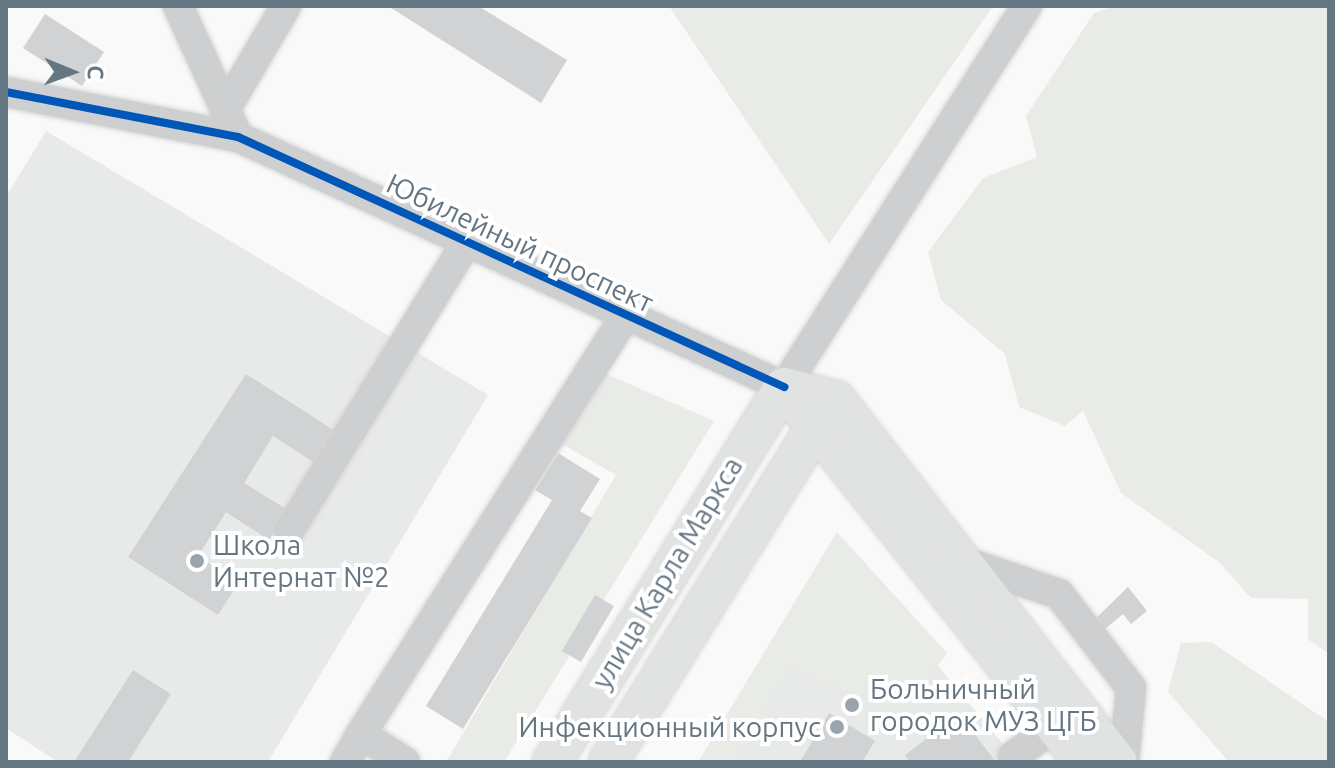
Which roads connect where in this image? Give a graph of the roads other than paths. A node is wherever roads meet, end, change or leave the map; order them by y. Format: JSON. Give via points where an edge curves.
{"nodes":[{"id":1,"x":178,"y":6,"type":"edge"},
{"id":2,"x":286,"y":6,"type":"edge"},
{"id":3,"x":1027,"y":6,"type":"edge"},
{"id":4,"x":6,"y":92,"type":"edge"},
{"id":5,"x":225,"y":110,"type":"junction"},
{"id":6,"x":238,"y":137,"type":"junction"},
{"id":7,"x":466,"y":243,"type":"junction"},
{"id":8,"x":625,"y":316,"type":"junction"},
{"id":9,"x":784,"y":387,"type":"junction"},
{"id":10,"x":816,"y":427,"type":"junction"},
{"id":11,"x":289,"y":531,"type":"dead end"},
{"id":12,"x":962,"y":561,"type":"junction"},
{"id":13,"x":1055,"y":727,"type":"junction"},
{"id":14,"x":361,"y":734,"type":"junction"},
{"id":15,"x":1013,"y":756,"type":"dead end"},
{"id":16,"x":345,"y":762,"type":"edge"},
{"id":17,"x":405,"y":762,"type":"edge"},
{"id":18,"x":552,"y":762,"type":"edge"},
{"id":19,"x":608,"y":762,"type":"edge"},
{"id":20,"x":1083,"y":762,"type":"edge"},
{"id":21,"x":1121,"y":762,"type":"edge"}],
"edges":[{"from":1,"to":5,"type":"street"},
{"from":2,"to":5,"type":"street"},
{"from":3,"to":9,"type":"street"},
{"from":4,"to":6,"type":"street","name":"Юбилейный проспект"},
{"from":5,"to":6,"type":"street"},
{"from":6,"to":7,"type":"street","name":"Юбилейный проспект"},
{"from":7,"to":8,"type":"street","name":"Юбилейный проспект"},
{"from":7,"to":11,"type":"street"},
{"from":8,"to":9,"type":"street","name":"Юбилейный проспект"},
{"from":8,"to":14,"type":"street"},
{"from":9,"to":10,"type":"main road"},
{"from":9,"to":12,"type":"main road","name":"Юбилейный проспект","via":[[836,400]]},
{"from":9,"to":18,"type":"main road","name":"улица Карла Маркса"},
{"from":10,"to":13,"type":"main road"},
{"from":10,"to":19,"type":"main road","name":"улица Карла Маркса"},
{"from":12,"to":21,"type":"main road","name":"Юбилейный проспект"},
{"from":12,"to":21,"type":"street","via":[[1059,594],[1131,688]]},
{"from":13,"to":15,"type":"street"},
{"from":13,"to":20,"type":"main road"},
{"from":14,"to":16,"type":"street"},
{"from":14,"to":17,"type":"street"}]}
